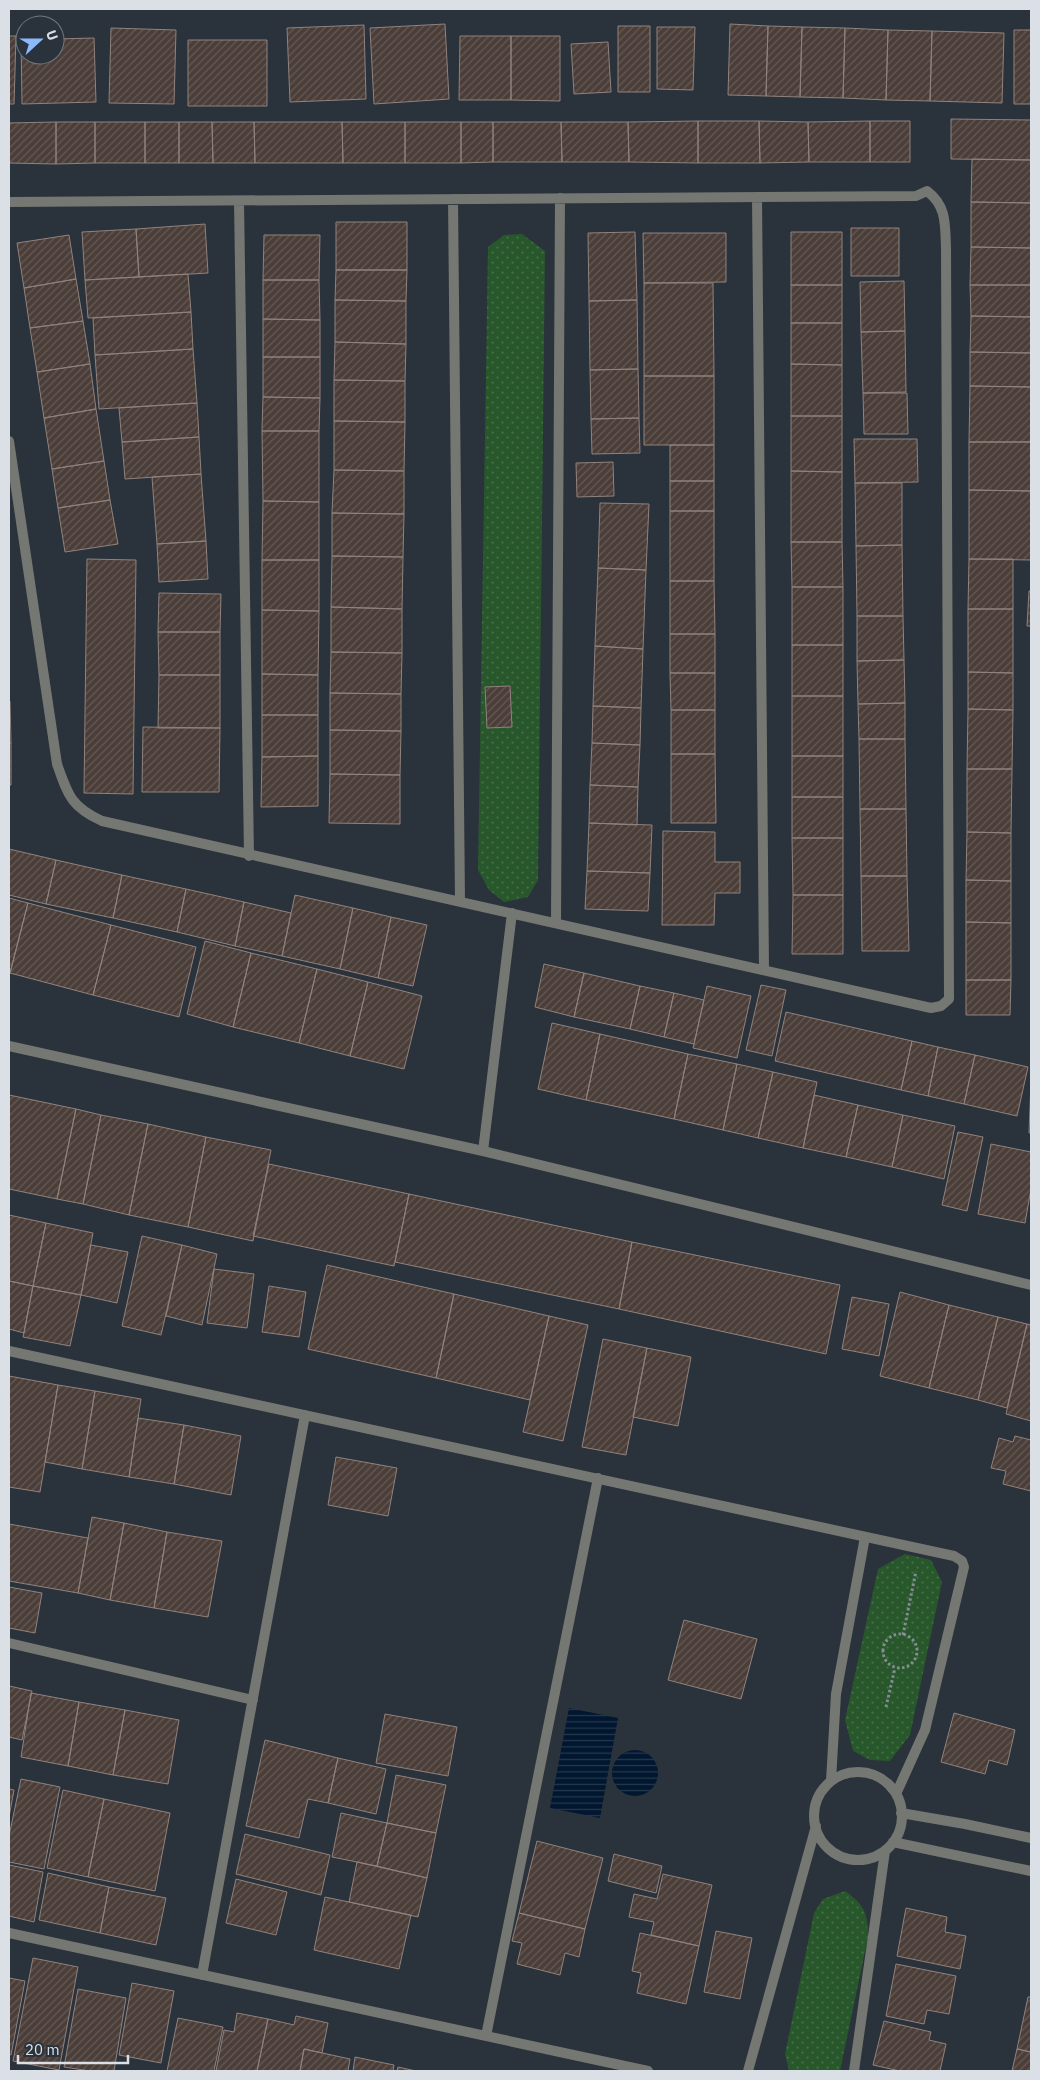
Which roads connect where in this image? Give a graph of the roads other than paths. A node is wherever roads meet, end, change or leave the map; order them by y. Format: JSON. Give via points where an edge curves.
{"nodes":[{"id":1,"x":757,"y":197,"type":"junction"},
{"id":2,"x":560,"y":198,"type":"junction"},
{"id":3,"x":452,"y":199,"type":"junction"},
{"id":4,"x":239,"y":200,"type":"junction"},
{"id":5,"x":9,"y":202,"type":"edge"},
{"id":6,"x":9,"y":441,"type":"edge"},
{"id":7,"x":249,"y":856,"type":"junction"},
{"id":8,"x":460,"y":902,"type":"junction"},
{"id":9,"x":512,"y":913,"type":"junction"},
{"id":10,"x":556,"y":923,"type":"junction"},
{"id":11,"x":764,"y":970,"type":"junction"},
{"id":12,"x":9,"y":1046,"type":"edge"},
{"id":13,"x":483,"y":1151,"type":"junction"},
{"id":14,"x":1031,"y":1285,"type":"edge"},
{"id":15,"x":9,"y":1351,"type":"edge"},
{"id":16,"x":305,"y":1415,"type":"junction"},
{"id":17,"x":598,"y":1478,"type":"junction"},
{"id":18,"x":865,"y":1537,"type":"junction"},
{"id":19,"x":9,"y":1643,"type":"edge"},
{"id":20,"x":253,"y":1700,"type":"junction"},
{"id":21,"x":831,"y":1781,"type":"junction"},
{"id":22,"x":896,"y":1794,"type":"junction"},
{"id":23,"x":901,"y":1814,"type":"junction"},
{"id":24,"x":816,"y":1826,"type":"junction"},
{"id":25,"x":1031,"y":1838,"type":"edge"},
{"id":26,"x":893,"y":1842,"type":"junction"},
{"id":27,"x":885,"y":1851,"type":"junction"},
{"id":28,"x":1031,"y":1871,"type":"edge"},
{"id":29,"x":9,"y":1933,"type":"edge"},
{"id":30,"x":202,"y":1975,"type":"junction"},
{"id":31,"x":486,"y":2036,"type":"junction"},
{"id":32,"x":648,"y":2071,"type":"edge"},
{"id":33,"x":748,"y":2071,"type":"edge"},
{"id":34,"x":854,"y":2071,"type":"edge"}],
"edges":[{"from":1,"to":2,"type":"street"},
{"from":1,"to":11,"type":"street"},
{"from":1,"to":11,"type":"street","via":[[916,196],[927,191],[936,198],[945,215],[946,258],[949,999],[941,1006],[931,1008]]},
{"from":2,"to":3,"type":"street"},
{"from":2,"to":10,"type":"street"},
{"from":3,"to":4,"type":"street"},
{"from":3,"to":8,"type":"street"},
{"from":4,"to":5,"type":"street"},
{"from":4,"to":7,"type":"street"},
{"from":6,"to":7,"type":"street","via":[[57,764],[66,790],[83,813],[102,821]]},
{"from":7,"to":8,"type":"street"},
{"from":8,"to":9,"type":"street"},
{"from":9,"to":10,"type":"street"},
{"from":9,"to":13,"type":"street"},
{"from":10,"to":11,"type":"street"},
{"from":12,"to":13,"type":"street"},
{"from":13,"to":14,"type":"street"},
{"from":15,"to":16,"type":"street"},
{"from":16,"to":17,"type":"street"},
{"from":16,"to":20,"type":"street"},
{"from":17,"to":18,"type":"street"},
{"from":17,"to":31,"type":"street"},
{"from":18,"to":21,"type":"street","via":[[836,1694]]},
{"from":18,"to":22,"type":"street","via":[[954,1556],[962,1561],[964,1567],[925,1730]]},
{"from":19,"to":20,"type":"street"},
{"from":20,"to":30,"type":"street"},
{"from":21,"to":22,"type":"street","via":[[842,1775],[866,1772],[878,1776]]},
{"from":21,"to":24,"type":"street","via":[[817,1801]]},
{"from":22,"to":23,"type":"street"},
{"from":23,"to":25,"type":"street"},
{"from":23,"to":26,"type":"street"},
{"from":24,"to":27,"type":"street","via":[[820,1838],[838,1855],[862,1860]]},
{"from":24,"to":33,"type":"street"},
{"from":26,"to":27,"type":"street"},
{"from":26,"to":28,"type":"street"},
{"from":27,"to":34,"type":"street"},
{"from":29,"to":30,"type":"street"},
{"from":30,"to":31,"type":"street"},
{"from":31,"to":32,"type":"street"}]}
